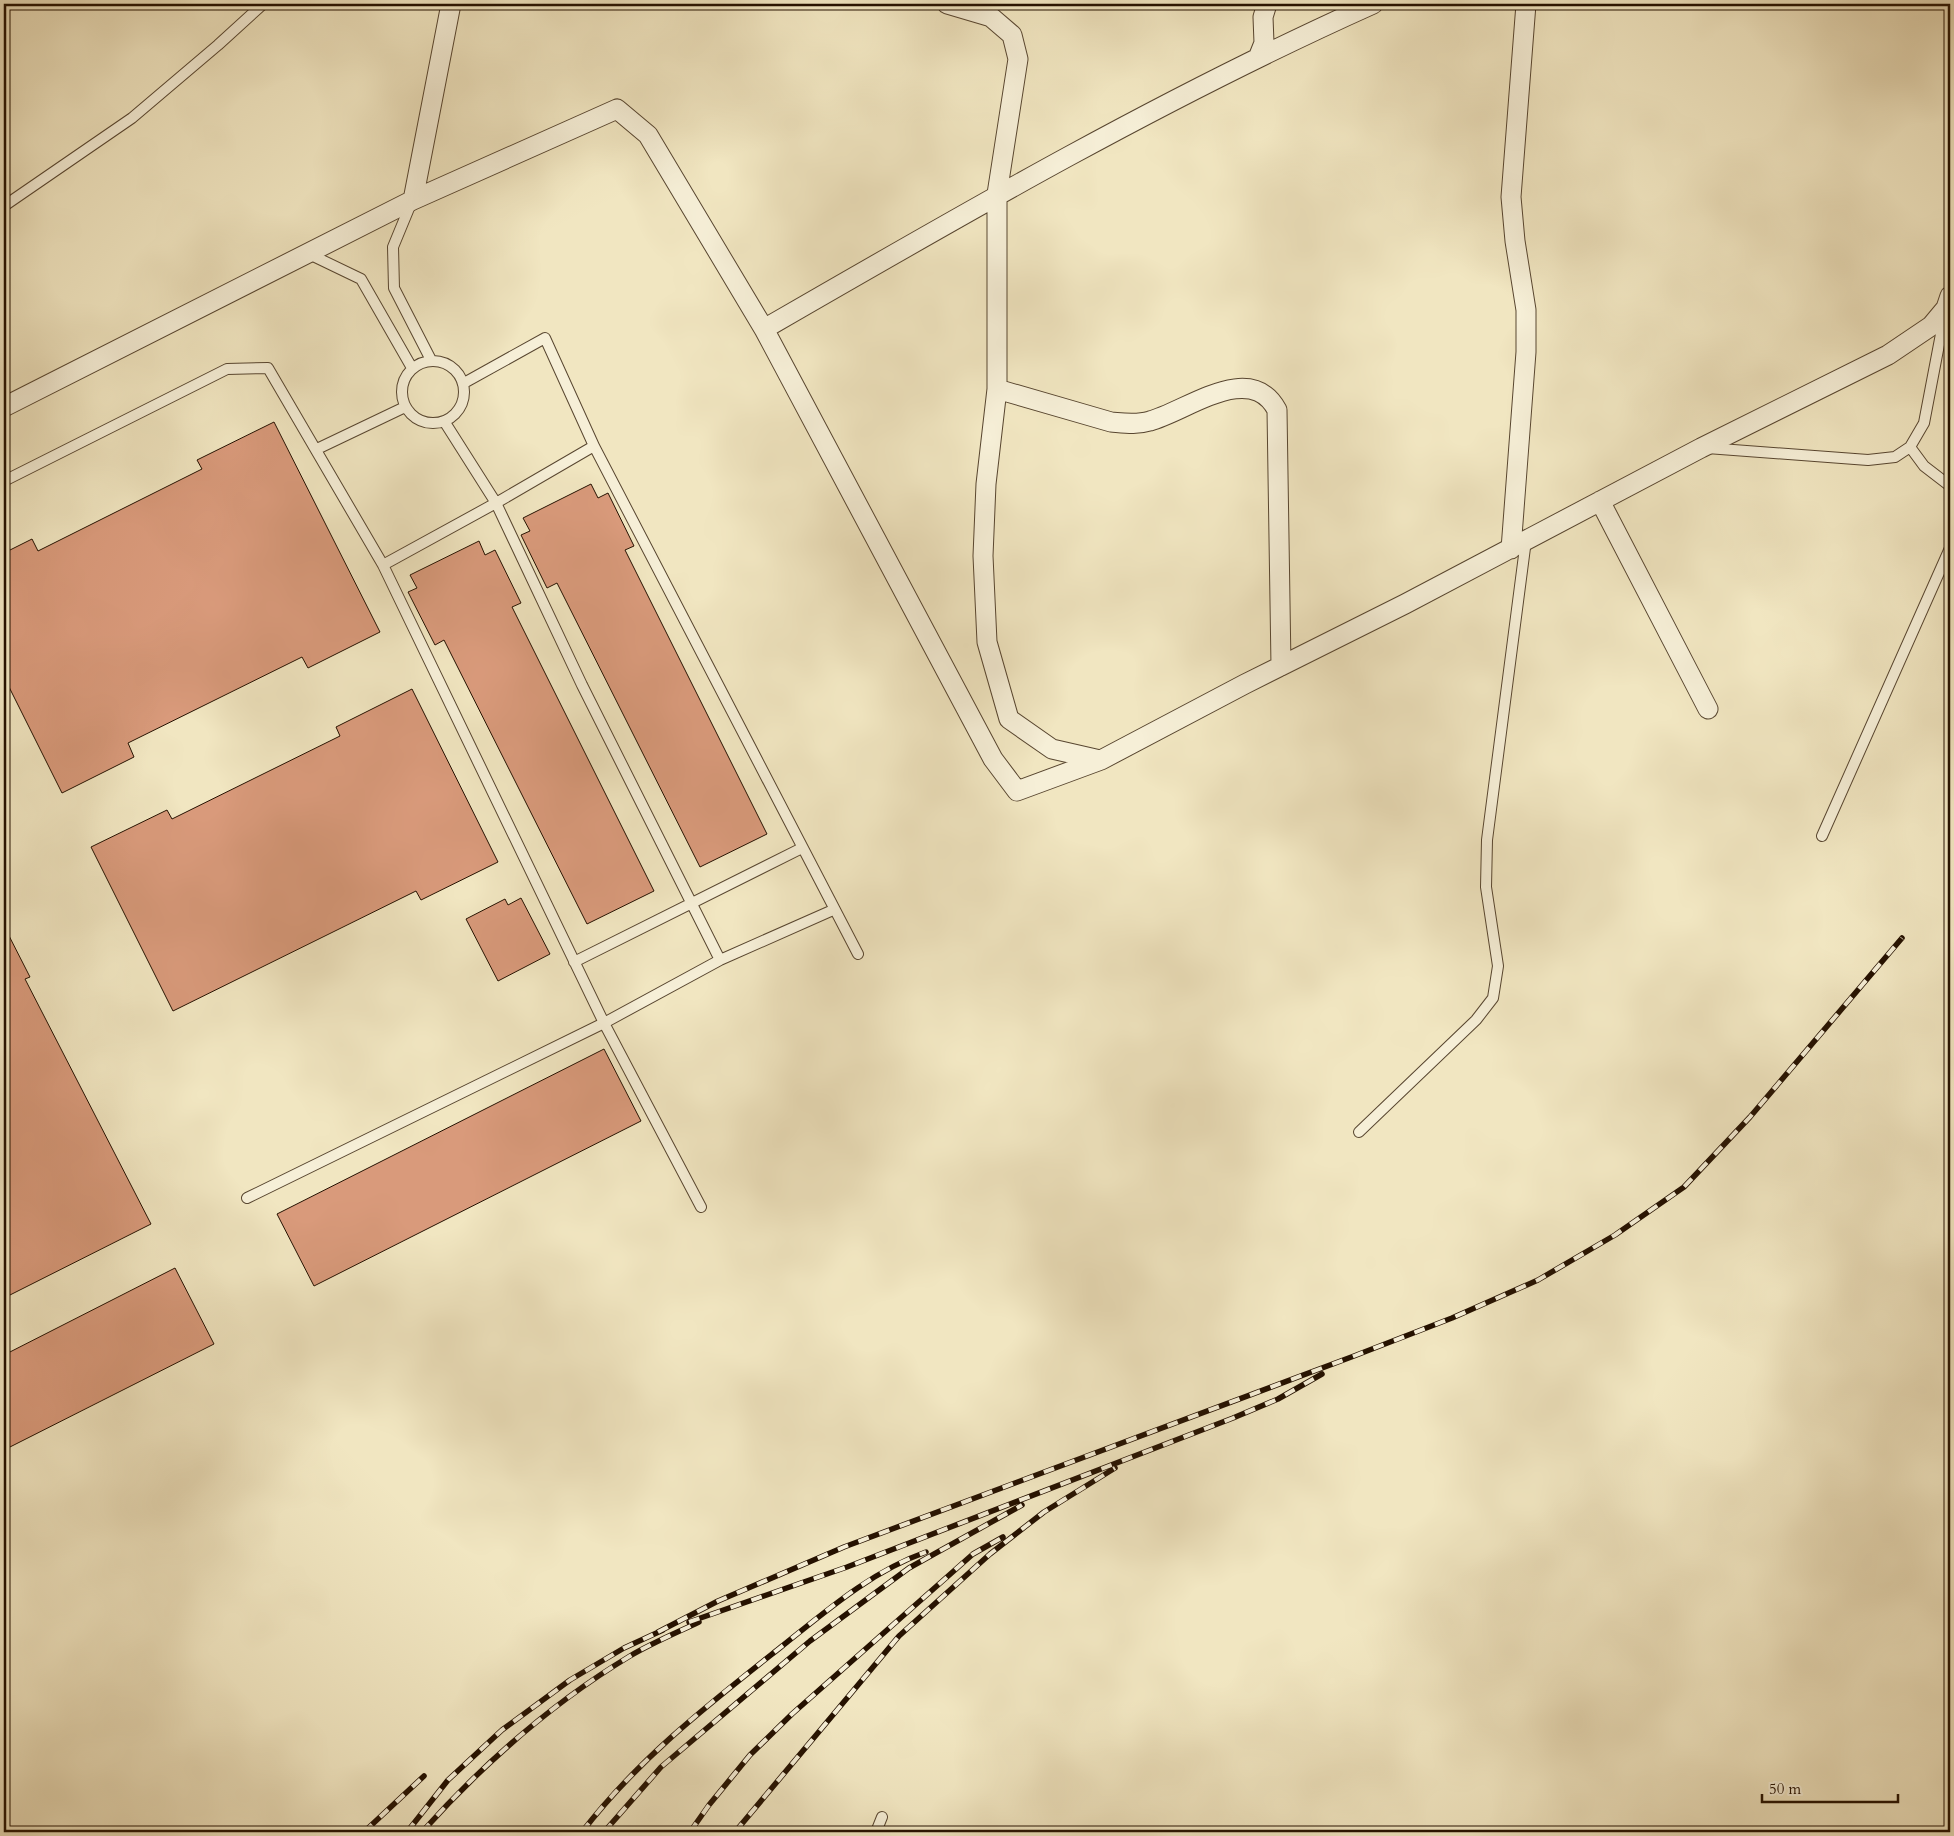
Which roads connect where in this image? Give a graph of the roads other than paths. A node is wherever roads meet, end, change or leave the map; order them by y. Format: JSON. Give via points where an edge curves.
{"nodes":[{"id":1,"x":263,"y":4,"type":"edge"},
{"id":2,"x":451,"y":4,"type":"edge"},
{"id":3,"x":947,"y":4,"type":"edge"},
{"id":4,"x":1267,"y":4,"type":"edge"},
{"id":5,"x":1373,"y":4,"type":"edge"},
{"id":6,"x":1526,"y":4,"type":"edge"},
{"id":7,"x":1258,"y":58,"type":"junction"},
{"id":8,"x":998,"y":194,"type":"junction"},
{"id":9,"x":413,"y":200,"type":"junction"},
{"id":10,"x":4,"y":206,"type":"edge"},
{"id":11,"x":307,"y":253,"type":"junction"},
{"id":12,"x":1948,"y":302,"type":"edge"},
{"id":13,"x":764,"y":329,"type":"junction"},
{"id":14,"x":431,"y":360,"type":"junction"},
{"id":15,"x":412,"y":368,"type":"junction"},
{"id":16,"x":464,"y":384,"type":"junction"},
{"id":17,"x":997,"y":389,"type":"junction"},
{"id":18,"x":4,"y":407,"type":"edge"},
{"id":19,"x":405,"y":407,"type":"junction"},
{"id":20,"x":444,"y":421,"type":"junction"},
{"id":21,"x":594,"y":446,"type":"junction"},
{"id":22,"x":1701,"y":448,"type":"junction"},
{"id":23,"x":1910,"y":448,"type":"junction"},
{"id":24,"x":317,"y":449,"type":"junction"},
{"id":25,"x":4,"y":481,"type":"edge"},
{"id":26,"x":1950,"y":486,"type":"edge"},
{"id":27,"x":1600,"y":501,"type":"junction"},
{"id":28,"x":496,"y":503,"type":"junction"},
{"id":29,"x":1518,"y":544,"type":"junction"},
{"id":30,"x":1950,"y":548,"type":"edge"},
{"id":31,"x":383,"y":565,"type":"junction"},
{"id":32,"x":1281,"y":666,"type":"junction"},
{"id":33,"x":1708,"y":709,"type":"dead end"},
{"id":34,"x":1101,"y":760,"type":"junction"},
{"id":35,"x":1822,"y":836,"type":"dead end"},
{"id":36,"x":802,"y":848,"type":"junction"},
{"id":37,"x":691,"y":902,"type":"junction"},
{"id":38,"x":833,"y":910,"type":"junction"},
{"id":39,"x":858,"y":954,"type":"dead end"},
{"id":40,"x":720,"y":960,"type":"junction"},
{"id":41,"x":574,"y":962,"type":"junction"},
{"id":42,"x":604,"y":1023,"type":"junction"},
{"id":43,"x":1359,"y":1132,"type":"dead end"},
{"id":44,"x":247,"y":1198,"type":"dead end"},
{"id":45,"x":701,"y":1207,"type":"dead end"},
{"id":46,"x":882,"y":1817,"type":"dead end"},
{"id":47,"x":876,"y":1832,"type":"edge"}],
"edges":[{"from":1,"to":10,"type":"lane","via":[[132,118]]},
{"from":2,"to":9,"type":"street"},
{"from":3,"to":8,"type":"street","via":[[991,17],[1012,35],[1018,59]]},
{"from":4,"to":7,"type":"street","via":[[1264,42]]},
{"from":5,"to":7,"type":"street"},
{"from":6,"to":29,"type":"street","via":[[1511,197],[1526,310]]},
{"from":7,"to":8,"type":"street"},
{"from":8,"to":13,"type":"street"},
{"from":8,"to":17,"type":"street"},
{"from":9,"to":11,"type":"street"},
{"from":9,"to":13,"type":"street","via":[[617,109],[648,134]]},
{"from":9,"to":14,"type":"lane","via":[[393,247],[394,288]]},
{"from":11,"to":15,"type":"lane","via":[[361,279]]},
{"from":11,"to":18,"type":"street"},
{"from":12,"to":22,"type":"street","via":[[1931,326],[1888,355]]},
{"from":12,"to":23,"type":"lane","via":[[1924,423]]},
{"from":13,"to":34,"type":"street","via":[[993,759],[1017,791]]},
{"from":14,"to":15,"type":"lane"},
{"from":14,"to":16,"type":"lane","via":[[452,366]]},
{"from":15,"to":19,"type":"lane","via":[[401,386]]},
{"from":16,"to":20,"type":"lane","via":[[461,406]]},
{"from":16,"to":21,"type":"lane","via":[[545,338]]},
{"from":17,"to":32,"type":"street","via":[[1111,422],[1131,424],[1149,422],[1226,390],[1258,390],[1270,397],[1277,410]]},
{"from":17,"to":34,"type":"street","via":[[986,484],[983,556],[987,642],[1009,719],[1052,749]]},
{"from":19,"to":20,"type":"lane","via":[[422,421]]},
{"from":19,"to":24,"type":"lane"},
{"from":20,"to":28,"type":"lane"},
{"from":21,"to":28,"type":"lane"},
{"from":21,"to":36,"type":"lane"},
{"from":22,"to":23,"type":"lane","via":[[1868,460],[1895,457]]},
{"from":22,"to":27,"type":"street"},
{"from":23,"to":26,"type":"lane","via":[[1924,466]]},
{"from":24,"to":25,"type":"lane","via":[[268,368],[227,369]]},
{"from":24,"to":31,"type":"lane"},
{"from":27,"to":29,"type":"street"},
{"from":27,"to":33,"type":"street"},
{"from":28,"to":31,"type":"lane"},
{"from":28,"to":37,"type":"lane","via":[[582,685]]},
{"from":29,"to":32,"type":"street"},
{"from":29,"to":43,"type":"lane","via":[[1487,840],[1486,887],[1498,966],[1493,998],[1476,1020]]},
{"from":30,"to":35,"type":"lane"},
{"from":31,"to":41,"type":"lane"},
{"from":32,"to":34,"type":"street"},
{"from":36,"to":37,"type":"lane"},
{"from":36,"to":38,"type":"lane"},
{"from":37,"to":40,"type":"lane"},
{"from":37,"to":41,"type":"lane"},
{"from":38,"to":39,"type":"lane"},
{"from":38,"to":40,"type":"lane"},
{"from":40,"to":42,"type":"lane"},
{"from":41,"to":42,"type":"lane"},
{"from":42,"to":44,"type":"lane"},
{"from":42,"to":45,"type":"lane"},
{"from":46,"to":47,"type":"lane"}]}
